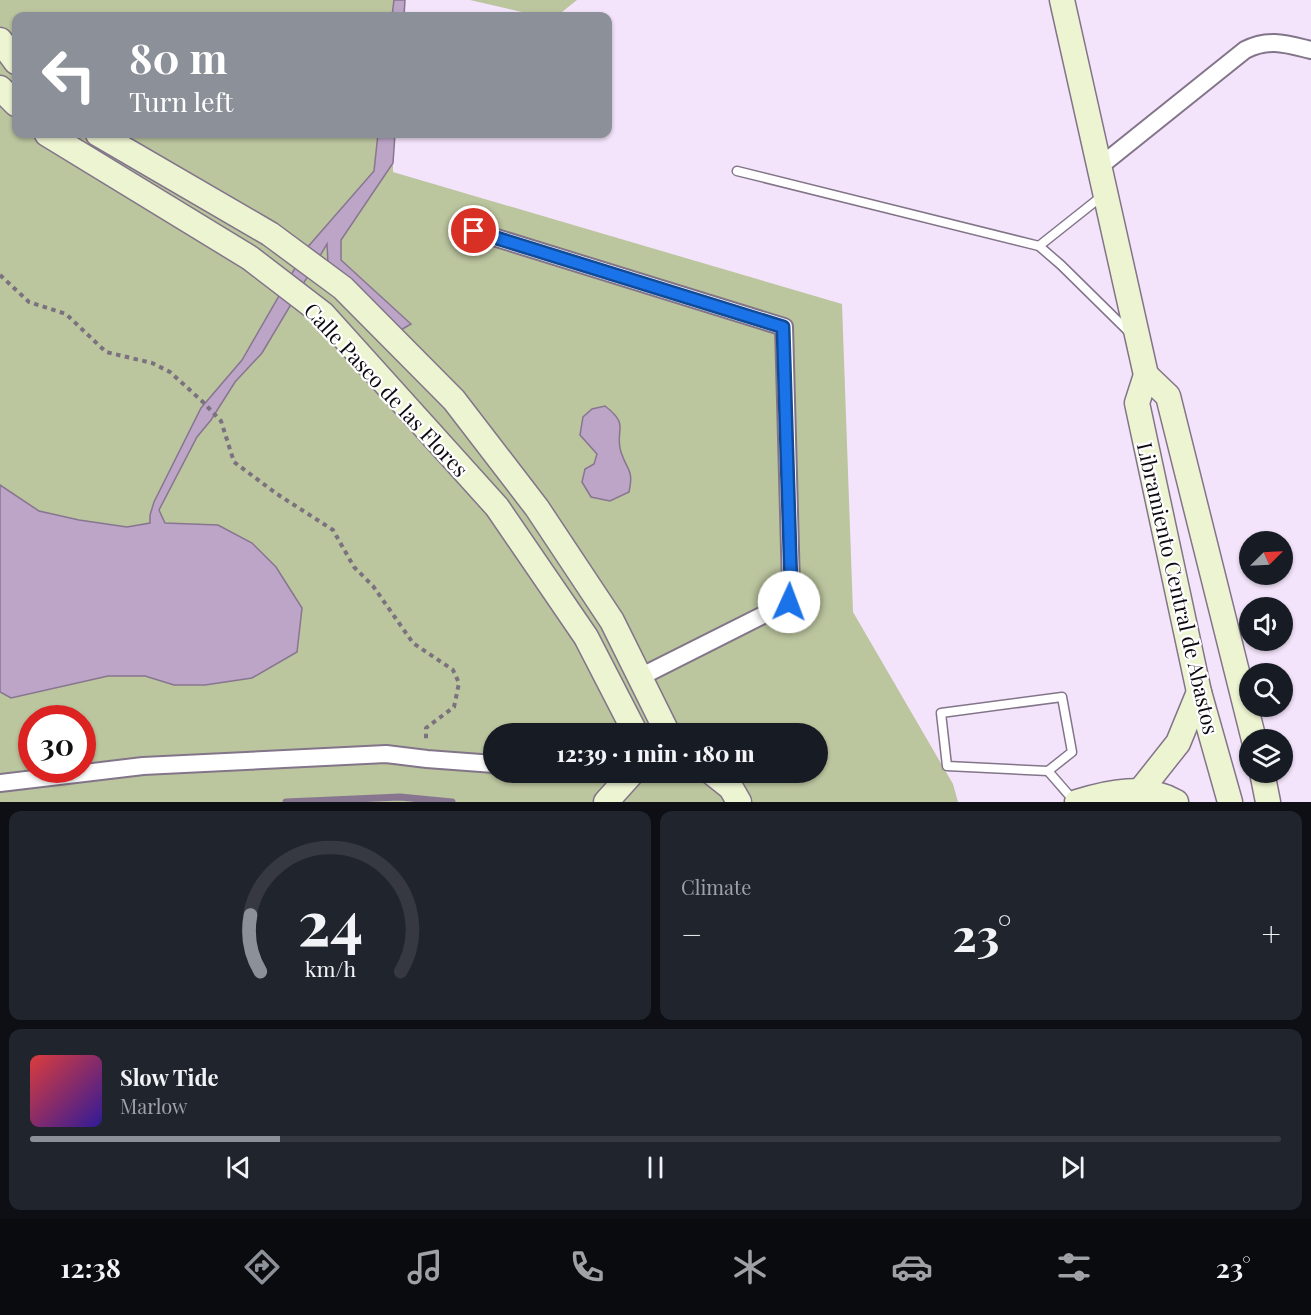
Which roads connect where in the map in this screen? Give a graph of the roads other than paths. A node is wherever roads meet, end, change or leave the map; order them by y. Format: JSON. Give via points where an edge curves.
{"nodes":[{"id":1,"x":1062,"y":0,"type":"edge"},
{"id":2,"x":0,"y":40,"type":"edge"},
{"id":3,"x":1311,"y":50,"type":"edge"},
{"id":4,"x":12,"y":56,"type":"edge"},
{"id":5,"x":0,"y":88,"type":"edge"},
{"id":6,"x":12,"y":100,"type":"edge"},
{"id":7,"x":54,"y":138,"type":"edge"},
{"id":8,"x":105,"y":138,"type":"edge"},
{"id":9,"x":1099,"y":167,"type":"junction"},
{"id":10,"x":737,"y":171,"type":"dead end"},
{"id":11,"x":1105,"y":194,"type":"junction"},
{"id":12,"x":474,"y":231,"type":"dead end"},
{"id":13,"x":1039,"y":246,"type":"junction"},
{"id":14,"x":1138,"y":341,"type":"junction"},
{"id":15,"x":1146,"y":375,"type":"junction"},
{"id":16,"x":496,"y":455,"type":"junction"},
{"id":17,"x":468,"y":475,"type":"junction"},
{"id":18,"x":640,"y":677,"type":"junction"},
{"id":19,"x":1199,"y":692,"type":"junction"},
{"id":20,"x":630,"y":723,"type":"edge"},
{"id":21,"x":663,"y":723,"type":"edge"},
{"id":22,"x":1251,"y":729,"type":"edge"},
{"id":23,"x":483,"y":763,"type":"edge"},
{"id":24,"x":1048,"y":771,"type":"junction"},
{"id":25,"x":0,"y":783,"type":"edge"},
{"id":26,"x":623,"y":783,"type":"edge"},
{"id":27,"x":724,"y":783,"type":"edge"},
{"id":28,"x":1264,"y":783,"type":"edge"},
{"id":29,"x":1140,"y":791,"type":"junction"},
{"id":30,"x":1110,"y":798,"type":"edge"},
{"id":31,"x":606,"y":802,"type":"edge"},
{"id":32,"x":739,"y":802,"type":"edge"},
{"id":33,"x":1076,"y":802,"type":"edge"},
{"id":34,"x":1176,"y":802,"type":"edge"},
{"id":35,"x":1230,"y":802,"type":"edge"},
{"id":36,"x":1268,"y":802,"type":"edge"}],
"edges":[{"from":1,"to":9,"type":"street"},
{"from":2,"to":4,"type":"street"},
{"from":3,"to":9,"type":"street","via":[[1260,42],[1245,50]]},
{"from":5,"to":6,"type":"street"},
{"from":7,"to":17,"type":"street","name":"Calle Paseo de las Flores","via":[[250,258],[323,314]]},
{"from":8,"to":16,"type":"street","name":"Calle Paseo de las Flores","via":[[270,234],[343,288],[454,400]]},
{"from":9,"to":11,"type":"street"},
{"from":10,"to":13,"type":"lane"},
{"from":11,"to":13,"type":"lane"},
{"from":11,"to":14,"type":"street"},
{"from":12,"to":18,"type":"street","via":[[783,327],[789,602]]},
{"from":13,"to":14,"type":"lane"},
{"from":14,"to":15,"type":"street"},
{"from":15,"to":19,"type":"street","name":"Libramiento Central de Abastos","via":[[1137,403]]},
{"from":15,"to":22,"type":"street","name":"Libramiento Central de Abastos","via":[[1168,396]]},
{"from":16,"to":17,"type":"street"},
{"from":16,"to":18,"type":"street","name":"Calle Paseo de las Flores","via":[[537,508],[612,621]]},
{"from":17,"to":20,"type":"street","name":"Calle Paseo de las Flores","via":[[496,507],[586,637]]},
{"from":18,"to":21,"type":"street","name":"Calle Paseo de las Flores"},
{"from":19,"to":29,"type":"street","via":[[1178,743]]},
{"from":19,"to":35,"type":"street","name":"Libramiento Central de Abastos"},
{"from":23,"to":25,"type":"street","via":[[386,754],[142,766]]},
{"from":24,"to":24,"type":"lane","via":[[1071,752],[1062,697],[941,713],[947,766]]},
{"from":24,"to":33,"type":"lane"},
{"from":26,"to":31,"type":"street"},
{"from":27,"to":32,"type":"street"},
{"from":28,"to":36,"type":"street"},
{"from":29,"to":30,"type":"street"},
{"from":29,"to":34,"type":"street"},
{"from":30,"to":33,"type":"street"}]}
